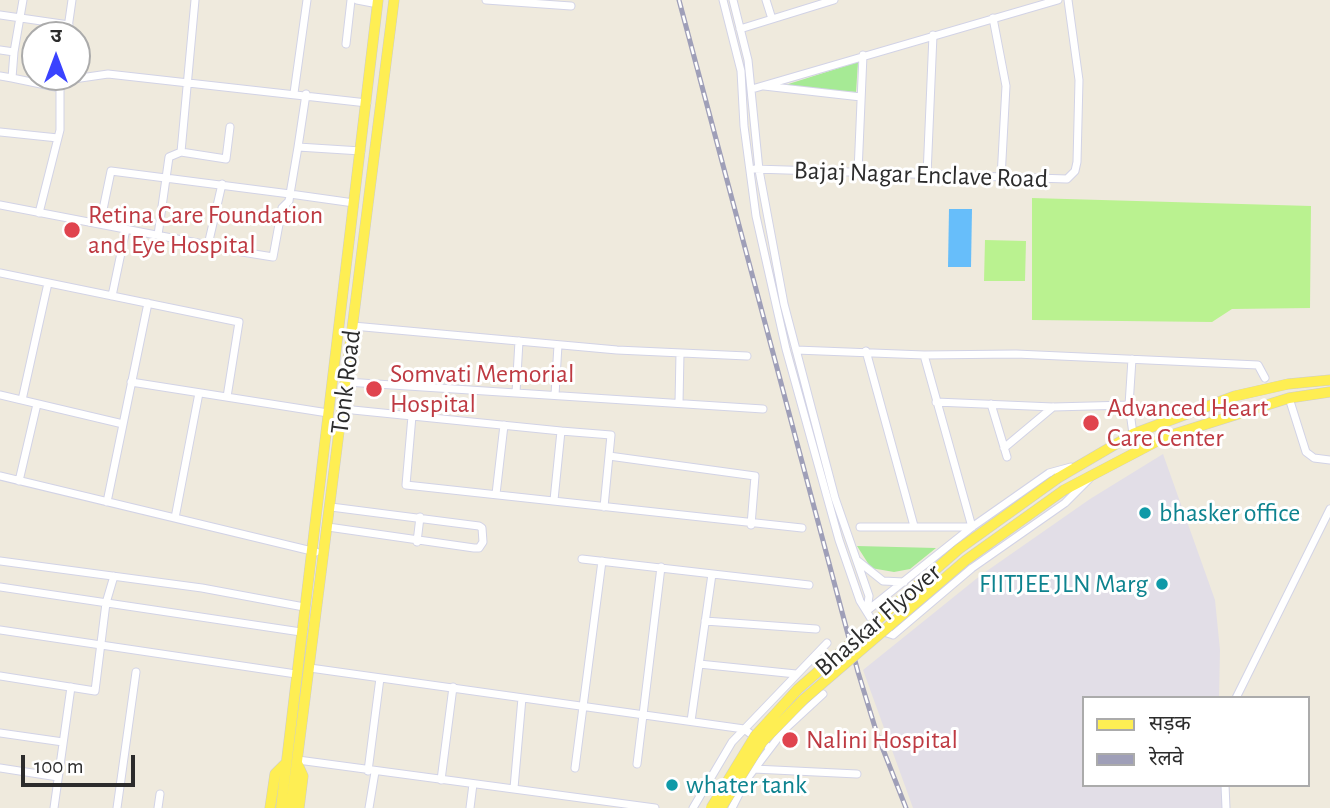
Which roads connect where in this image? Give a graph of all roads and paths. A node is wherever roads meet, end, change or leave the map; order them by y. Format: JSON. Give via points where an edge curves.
{"nodes":[{"id":1,"x":23,"y":0,"type":"edge"},
{"id":2,"x":72,"y":0,"type":"edge"},
{"id":3,"x":195,"y":0,"type":"edge"},
{"id":4,"x":307,"y":0,"type":"edge"},
{"id":5,"x":351,"y":0,"type":"edge"},
{"id":6,"x":357,"y":0,"type":"edge"},
{"id":7,"x":394,"y":0,"type":"edge"},
{"id":8,"x":486,"y":0,"type":"edge"},
{"id":9,"x":723,"y":0,"type":"edge"},
{"id":10,"x":733,"y":0,"type":"edge"},
{"id":11,"x":766,"y":0,"type":"edge"},
{"id":12,"x":834,"y":0,"type":"edge"},
{"id":13,"x":1058,"y":0,"type":"edge"},
{"id":14,"x":1068,"y":0,"type":"edge"},
{"id":15,"x":378,"y":2,"type":"edge"},
{"id":16,"x":820,"y":2,"type":"edge"},
{"id":17,"x":571,"y":6,"type":"dead end"},
{"id":18,"x":0,"y":15,"type":"edge"},
{"id":19,"x":19,"y":18,"type":"junction"},
{"id":20,"x":993,"y":18,"type":"junction"},
{"id":21,"x":772,"y":19,"type":"junction"},
{"id":22,"x":40,"y":21,"type":"edge"},
{"id":23,"x":69,"y":21,"type":"edge"},
{"id":24,"x":740,"y":29,"type":"junction"},
{"id":25,"x":933,"y":35,"type":"junction"},
{"id":26,"x":346,"y":44,"type":"dead end"},
{"id":27,"x":0,"y":50,"type":"edge"},
{"id":28,"x":14,"y":52,"type":"junction"},
{"id":29,"x":863,"y":55,"type":"junction"},
{"id":30,"x":0,"y":76,"type":"edge"},
{"id":31,"x":91,"y":77,"type":"edge"},
{"id":32,"x":12,"y":78,"type":"junction"},
{"id":33,"x":21,"y":79,"type":"edge"},
{"id":34,"x":187,"y":81,"type":"junction"},
{"id":35,"x":761,"y":86,"type":"junction"},
{"id":36,"x":752,"y":89,"type":"junction"},
{"id":37,"x":60,"y":91,"type":"edge"},
{"id":38,"x":294,"y":93,"type":"junction"},
{"id":39,"x":306,"y":94,"type":"junction"},
{"id":40,"x":861,"y":97,"type":"junction"},
{"id":41,"x":367,"y":103,"type":"junction"},
{"id":42,"x":229,"y":127,"type":"dead end"},
{"id":43,"x":0,"y":132,"type":"edge"},
{"id":44,"x":58,"y":138,"type":"junction"},
{"id":45,"x":298,"y":147,"type":"junction"},
{"id":46,"x":361,"y":151,"type":"junction"},
{"id":47,"x":181,"y":152,"type":"junction"},
{"id":48,"x":749,"y":169,"type":"junction"},
{"id":49,"x":759,"y":170,"type":"junction"},
{"id":50,"x":858,"y":172,"type":"junction"},
{"id":51,"x":928,"y":174,"type":"junction"},
{"id":52,"x":167,"y":176,"type":"junction"},
{"id":53,"x":1001,"y":178,"type":"junction"},
{"id":54,"x":222,"y":184,"type":"junction"},
{"id":55,"x":290,"y":194,"type":"junction"},
{"id":56,"x":355,"y":203,"type":"junction"},
{"id":57,"x":0,"y":205,"type":"edge"},
{"id":58,"x":38,"y":213,"type":"junction"},
{"id":59,"x":100,"y":224,"type":"junction"},
{"id":60,"x":125,"y":229,"type":"junction"},
{"id":61,"x":158,"y":235,"type":"junction"},
{"id":62,"x":242,"y":252,"type":"dead end"},
{"id":63,"x":0,"y":273,"type":"edge"},
{"id":64,"x":48,"y":283,"type":"junction"},
{"id":65,"x":112,"y":296,"type":"junction"},
{"id":66,"x":148,"y":303,"type":"junction"},
{"id":67,"x":353,"y":326,"type":"junction"},
{"id":68,"x":519,"y":341,"type":"junction"},
{"id":69,"x":558,"y":345,"type":"junction"},
{"id":70,"x":796,"y":350,"type":"junction"},
{"id":71,"x":866,"y":351,"type":"junction"},
{"id":72,"x":680,"y":353,"type":"junction"},
{"id":73,"x":923,"y":355,"type":"junction"},
{"id":74,"x":747,"y":356,"type":"dead end"},
{"id":75,"x":1132,"y":359,"type":"junction"},
{"id":76,"x":1265,"y":378,"type":"dead end"},
{"id":77,"x":1330,"y":380,"type":"edge"},
{"id":78,"x":131,"y":382,"type":"junction"},
{"id":79,"x":346,"y":382,"type":"junction"},
{"id":80,"x":1330,"y":392,"type":"edge"},
{"id":81,"x":199,"y":393,"type":"junction"},
{"id":82,"x":516,"y":393,"type":"junction"},
{"id":83,"x":0,"y":395,"type":"edge"},
{"id":84,"x":555,"y":395,"type":"junction"},
{"id":85,"x":227,"y":397,"type":"junction"},
{"id":86,"x":1289,"y":398,"type":"junction"},
{"id":87,"x":22,"y":400,"type":"junction"},
{"id":88,"x":936,"y":401,"type":"junction"},
{"id":89,"x":678,"y":403,"type":"junction"},
{"id":90,"x":37,"y":404,"type":"junction"},
{"id":91,"x":991,"y":404,"type":"junction"},
{"id":92,"x":1129,"y":405,"type":"junction"},
{"id":93,"x":1053,"y":407,"type":"junction"},
{"id":94,"x":763,"y":408,"type":"dead end"},
{"id":95,"x":343,"y":409,"type":"junction"},
{"id":96,"x":328,"y":413,"type":"junction"},
{"id":97,"x":412,"y":416,"type":"junction"},
{"id":98,"x":123,"y":424,"type":"junction"},
{"id":99,"x":504,"y":425,"type":"junction"},
{"id":100,"x":561,"y":431,"type":"junction"},
{"id":101,"x":1133,"y":434,"type":"junction"},
{"id":102,"x":1004,"y":448,"type":"junction"},
{"id":103,"x":609,"y":456,"type":"junction"},
{"id":104,"x":1007,"y":457,"type":"dead end"},
{"id":105,"x":1330,"y":460,"type":"edge"},
{"id":106,"x":1078,"y":465,"type":"junction"},
{"id":107,"x":1090,"y":473,"type":"junction"},
{"id":108,"x":0,"y":476,"type":"edge"},
{"id":109,"x":19,"y":481,"type":"junction"},
{"id":110,"x":496,"y":494,"type":"junction"},
{"id":111,"x":554,"y":500,"type":"junction"},
{"id":112,"x":107,"y":502,"type":"junction"},
{"id":113,"x":331,"y":507,"type":"junction"},
{"id":114,"x":604,"y":507,"type":"junction"},
{"id":115,"x":1330,"y":509,"type":"edge"},
{"id":116,"x":420,"y":517,"type":"junction"},
{"id":117,"x":176,"y":519,"type":"junction"},
{"id":118,"x":751,"y":525,"type":"junction"},
{"id":119,"x":914,"y":526,"type":"junction"},
{"id":120,"x":328,"y":527,"type":"junction"},
{"id":121,"x":860,"y":527,"type":"dead end"},
{"id":122,"x":972,"y":527,"type":"junction"},
{"id":123,"x":802,"y":528,"type":"dead end"},
{"id":124,"x":417,"y":542,"type":"junction"},
{"id":125,"x":310,"y":551,"type":"junction"},
{"id":126,"x":325,"y":555,"type":"junction"},
{"id":127,"x":855,"y":558,"type":"junction"},
{"id":128,"x":582,"y":559,"type":"dead end"},
{"id":129,"x":0,"y":561,"type":"edge"},
{"id":130,"x":602,"y":561,"type":"junction"},
{"id":131,"x":661,"y":567,"type":"junction"},
{"id":132,"x":712,"y":574,"type":"junction"},
{"id":133,"x":114,"y":576,"type":"junction"},
{"id":134,"x":904,"y":582,"type":"junction"},
{"id":135,"x":809,"y":585,"type":"dead end"},
{"id":136,"x":0,"y":587,"type":"edge"},
{"id":137,"x":106,"y":603,"type":"junction"},
{"id":138,"x":304,"y":607,"type":"junction"},
{"id":139,"x":867,"y":611,"type":"junction"},
{"id":140,"x":705,"y":621,"type":"junction"},
{"id":141,"x":816,"y":629,"type":"dead end"},
{"id":142,"x":0,"y":630,"type":"edge"},
{"id":143,"x":301,"y":632,"type":"junction"},
{"id":144,"x":827,"y":643,"type":"dead end"},
{"id":145,"x":100,"y":644,"type":"junction"},
{"id":146,"x":699,"y":664,"type":"junction"},
{"id":147,"x":310,"y":668,"type":"junction"},
{"id":148,"x":136,"y":672,"type":"dead end"},
{"id":149,"x":296,"y":674,"type":"junction"},
{"id":150,"x":796,"y":674,"type":"junction"},
{"id":151,"x":0,"y":676,"type":"edge"},
{"id":152,"x":380,"y":678,"type":"junction"},
{"id":153,"x":71,"y":687,"type":"junction"},
{"id":154,"x":453,"y":687,"type":"junction"},
{"id":155,"x":823,"y":694,"type":"dead end"},
{"id":156,"x":1237,"y":696,"type":"edge"},
{"id":157,"x":522,"y":698,"type":"junction"},
{"id":158,"x":583,"y":706,"type":"junction"},
{"id":159,"x":642,"y":714,"type":"junction"},
{"id":160,"x":691,"y":721,"type":"junction"},
{"id":161,"x":744,"y":729,"type":"junction"},
{"id":162,"x":0,"y":733,"type":"edge"},
{"id":163,"x":63,"y":742,"type":"junction"},
{"id":164,"x":770,"y":748,"type":"junction"},
{"id":165,"x":298,"y":762,"type":"junction"},
{"id":166,"x":285,"y":764,"type":"junction"},
{"id":167,"x":637,"y":764,"type":"dead end"},
{"id":168,"x":0,"y":768,"type":"edge"},
{"id":169,"x":575,"y":768,"type":"dead end"},
{"id":170,"x":754,"y":769,"type":"junction"},
{"id":171,"x":371,"y":771,"type":"junction"},
{"id":172,"x":857,"y":774,"type":"dead end"},
{"id":173,"x":58,"y":777,"type":"junction"},
{"id":174,"x":441,"y":780,"type":"junction"},
{"id":175,"x":473,"y":784,"type":"junction"},
{"id":176,"x":1225,"y":787,"type":"edge"},
{"id":177,"x":514,"y":788,"type":"junction"},
{"id":178,"x":160,"y":794,"type":"dead end"},
{"id":179,"x":588,"y":799,"type":"junction"},
{"id":180,"x":291,"y":803,"type":"edge"},
{"id":181,"x":54,"y":808,"type":"edge"},
{"id":182,"x":117,"y":808,"type":"edge"},
{"id":183,"x":158,"y":808,"type":"edge"},
{"id":184,"x":270,"y":808,"type":"edge"},
{"id":185,"x":281,"y":808,"type":"edge"},
{"id":186,"x":369,"y":808,"type":"edge"},
{"id":187,"x":470,"y":808,"type":"edge"},
{"id":188,"x":587,"y":808,"type":"edge"},
{"id":189,"x":655,"y":808,"type":"edge"},
{"id":190,"x":693,"y":808,"type":"edge"},
{"id":191,"x":711,"y":808,"type":"edge"},
{"id":192,"x":721,"y":808,"type":"edge"},
{"id":193,"x":732,"y":808,"type":"edge"},
{"id":194,"x":1226,"y":808,"type":"edge"}],
"edges":[{"from":1,"to":19,"type":"street"},
{"from":2,"to":23,"type":"street"},
{"from":3,"to":34,"type":"street"},
{"from":4,"to":38,"type":"street"},
{"from":5,"to":26,"type":"street"},
{"from":6,"to":15,"type":"street"},
{"from":7,"to":67,"type":"main road","name":"Tonk Road"},
{"from":8,"to":17,"type":"street"},
{"from":9,"to":48,"type":"street","via":[[741,71]]},
{"from":10,"to":24,"type":"street"},
{"from":11,"to":21,"type":"street"},
{"from":12,"to":16,"type":"street"},
{"from":13,"to":20,"type":"street"},
{"from":14,"to":53,"type":"street","name":"Bajaj Nagar Enclave Road","via":[[1079,80],[1075,171],[1063,181]]},
{"from":15,"to":41,"type":"main road","name":"Tonk Road"},
{"from":16,"to":21,"type":"street"},
{"from":18,"to":19,"type":"street"},
{"from":19,"to":22,"type":"street"},
{"from":19,"to":28,"type":"street"},
{"from":20,"to":25,"type":"street"},
{"from":20,"to":53,"type":"street","via":[[1006,86]]},
{"from":21,"to":24,"type":"street"},
{"from":24,"to":36,"type":"street"},
{"from":25,"to":29,"type":"street"},
{"from":25,"to":51,"type":"street"},
{"from":27,"to":28,"type":"street"},
{"from":28,"to":32,"type":"street"},
{"from":29,"to":35,"type":"street"},
{"from":29,"to":40,"type":"street"},
{"from":30,"to":32,"type":"street"},
{"from":31,"to":34,"type":"street","via":[[108,74]]},
{"from":32,"to":33,"type":"street"},
{"from":34,"to":38,"type":"street"},
{"from":34,"to":47,"type":"street"},
{"from":35,"to":36,"type":"street"},
{"from":35,"to":40,"type":"street"},
{"from":36,"to":49,"type":"street"},
{"from":37,"to":44,"type":"street"},
{"from":38,"to":39,"type":"street"},
{"from":39,"to":41,"type":"street"},
{"from":39,"to":45,"type":"street"},
{"from":40,"to":50,"type":"street"},
{"from":41,"to":46,"type":"main road","name":"Tonk Road"},
{"from":42,"to":47,"type":"street","via":[[226,159]]},
{"from":43,"to":44,"type":"street"},
{"from":44,"to":58,"type":"street"},
{"from":45,"to":46,"type":"street"},
{"from":45,"to":55,"type":"street"},
{"from":46,"to":56,"type":"main road","name":"Tonk Road"},
{"from":47,"to":52,"type":"street","via":[[169,157]]},
{"from":48,"to":49,"type":"street","name":"Bajaj Nagar Enclave Road"},
{"from":48,"to":139,"type":"street","via":[[769,281],[808,434],[838,540]]},
{"from":49,"to":50,"type":"street","name":"Bajaj Nagar Enclave Road"},
{"from":49,"to":70,"type":"street"},
{"from":50,"to":51,"type":"street","name":"Bajaj Nagar Enclave Road"},
{"from":51,"to":53,"type":"street","name":"Bajaj Nagar Enclave Road"},
{"from":52,"to":54,"type":"street"},
{"from":52,"to":59,"type":"street","via":[[111,170]]},
{"from":52,"to":61,"type":"street"},
{"from":54,"to":55,"type":"street"},
{"from":54,"to":61,"type":"street","via":[[208,245]]},
{"from":55,"to":56,"type":"street"},
{"from":55,"to":62,"type":"street","via":[[282,208],[273,257]]},
{"from":56,"to":96,"type":"main road","name":"Tonk Road"},
{"from":57,"to":58,"type":"street"},
{"from":58,"to":59,"type":"street"},
{"from":59,"to":60,"type":"street"},
{"from":60,"to":61,"type":"street"},
{"from":60,"to":65,"type":"street"},
{"from":63,"to":64,"type":"street"},
{"from":64,"to":65,"type":"street"},
{"from":64,"to":87,"type":"street"},
{"from":65,"to":66,"type":"street"},
{"from":66,"to":78,"type":"street"},
{"from":66,"to":85,"type":"street","via":[[239,322]]},
{"from":67,"to":68,"type":"street"},
{"from":67,"to":79,"type":"main road","name":"Tonk Road"},
{"from":68,"to":69,"type":"street"},
{"from":68,"to":82,"type":"street"},
{"from":69,"to":72,"type":"street"},
{"from":69,"to":84,"type":"street"},
{"from":70,"to":71,"type":"street"},
{"from":70,"to":127,"type":"street"},
{"from":71,"to":73,"type":"street"},
{"from":71,"to":119,"type":"street"},
{"from":72,"to":74,"type":"street"},
{"from":72,"to":89,"type":"street"},
{"from":73,"to":75,"type":"street"},
{"from":73,"to":88,"type":"street"},
{"from":75,"to":76,"type":"street","via":[[1258,365]]},
{"from":75,"to":92,"type":"street"},
{"from":77,"to":101,"type":"main road","name":"Bhaskar Flyover","via":[[1234,396]]},
{"from":78,"to":81,"type":"street"},
{"from":78,"to":98,"type":"street"},
{"from":79,"to":82,"type":"street"},
{"from":79,"to":95,"type":"main road","name":"Tonk Road"},
{"from":80,"to":86,"type":"main road","name":"Bhaskar Flyover"},
{"from":81,"to":85,"type":"street"},
{"from":81,"to":117,"type":"street"},
{"from":82,"to":84,"type":"street"},
{"from":83,"to":87,"type":"street"},
{"from":84,"to":89,"type":"street"},
{"from":85,"to":96,"type":"street"},
{"from":86,"to":105,"type":"street","via":[[1306,452]]},
{"from":86,"to":107,"type":"main road","name":"Bhaskar Flyover","via":[[1165,437]]},
{"from":87,"to":90,"type":"street"},
{"from":88,"to":91,"type":"street"},
{"from":88,"to":122,"type":"street"},
{"from":89,"to":94,"type":"street"},
{"from":90,"to":98,"type":"street"},
{"from":90,"to":109,"type":"street"},
{"from":91,"to":93,"type":"street"},
{"from":91,"to":102,"type":"street"},
{"from":92,"to":93,"type":"street"},
{"from":92,"to":101,"type":"street"},
{"from":93,"to":102,"type":"street"},
{"from":95,"to":97,"type":"street"},
{"from":95,"to":113,"type":"main road","name":"Tonk Road"},
{"from":96,"to":125,"type":"main road","name":"Tonk Road"},
{"from":97,"to":99,"type":"street"},
{"from":97,"to":110,"type":"street","via":[[406,485]]},
{"from":98,"to":112,"type":"street"},
{"from":99,"to":100,"type":"street"},
{"from":99,"to":110,"type":"street"},
{"from":100,"to":103,"type":"street","via":[[611,435]]},
{"from":100,"to":111,"type":"street"},
{"from":101,"to":106,"type":"main road","name":"Bhaskar Flyover"},
{"from":102,"to":104,"type":"street"},
{"from":103,"to":114,"type":"street"},
{"from":103,"to":118,"type":"street","via":[[755,476]]},
{"from":106,"to":122,"type":"street","via":[[1049,473]]},
{"from":106,"to":191,"type":"main road","name":"Bhaskar Flyover","bridge":true,"via":[[959,550],[798,689],[755,736]]},
{"from":107,"to":139,"type":"street","via":[[1088,481],[1065,503],[972,568],[893,635],[878,630]]},
{"from":107,"to":192,"type":"main road","name":"Bhaskar Flyover","bridge":true,"via":[[966,560],[804,699],[762,742]]},
{"from":108,"to":109,"type":"street"},
{"from":109,"to":112,"type":"street"},
{"from":110,"to":111,"type":"street"},
{"from":111,"to":114,"type":"street"},
{"from":112,"to":117,"type":"street"},
{"from":113,"to":116,"type":"street"},
{"from":113,"to":120,"type":"main road","name":"Tonk Road"},
{"from":114,"to":118,"type":"street"},
{"from":115,"to":156,"type":"street"},
{"from":116,"to":124,"type":"street"},
{"from":116,"to":124,"type":"street","via":[[479,526],[483,542],[479,548]]},
{"from":117,"to":125,"type":"street"},
{"from":118,"to":123,"type":"street"},
{"from":119,"to":121,"type":"street"},
{"from":119,"to":122,"type":"street"},
{"from":120,"to":124,"type":"street"},
{"from":120,"to":126,"type":"main road","name":"Tonk Road"},
{"from":122,"to":134,"type":"street"},
{"from":125,"to":126,"type":"street"},
{"from":125,"to":138,"type":"main road","name":"Tonk Road"},
{"from":126,"to":147,"type":"main road","name":"Tonk Road"},
{"from":127,"to":134,"type":"street","via":[[883,581]]},
{"from":127,"to":139,"type":"street","via":[[869,596]]},
{"from":128,"to":130,"type":"street"},
{"from":129,"to":133,"type":"street"},
{"from":130,"to":131,"type":"street"},
{"from":130,"to":158,"type":"street"},
{"from":131,"to":132,"type":"street"},
{"from":131,"to":159,"type":"street"},
{"from":132,"to":135,"type":"street"},
{"from":132,"to":140,"type":"street"},
{"from":133,"to":137,"type":"street"},
{"from":133,"to":138,"type":"street"},
{"from":134,"to":139,"type":"street"},
{"from":136,"to":137,"type":"street"},
{"from":137,"to":143,"type":"street"},
{"from":137,"to":145,"type":"street"},
{"from":138,"to":143,"type":"main road","name":"Tonk Road"},
{"from":140,"to":141,"type":"street"},
{"from":140,"to":146,"type":"street"},
{"from":142,"to":145,"type":"street"},
{"from":143,"to":149,"type":"main road","name":"Tonk Road"},
{"from":144,"to":150,"type":"street"},
{"from":145,"to":149,"type":"street"},
{"from":145,"to":153,"type":"street","via":[[95,691]]},
{"from":146,"to":150,"type":"street"},
{"from":146,"to":160,"type":"street"},
{"from":147,"to":152,"type":"street"},
{"from":147,"to":165,"type":"main road","name":"Tonk Road"},
{"from":148,"to":182,"type":"street"},
{"from":149,"to":166,"type":"main road","name":"Tonk Road"},
{"from":150,"to":161,"type":"street"},
{"from":151,"to":153,"type":"street"},
{"from":152,"to":154,"type":"street"},
{"from":152,"to":171,"type":"street"},
{"from":153,"to":163,"type":"street"},
{"from":154,"to":157,"type":"street"},
{"from":154,"to":174,"type":"street"},
{"from":155,"to":164,"type":"street"},
{"from":157,"to":158,"type":"street"},
{"from":157,"to":177,"type":"street"},
{"from":158,"to":159,"type":"street"},
{"from":158,"to":169,"type":"street"},
{"from":159,"to":160,"type":"street"},
{"from":159,"to":167,"type":"street"},
{"from":160,"to":161,"type":"street"},
{"from":161,"to":164,"type":"street"},
{"from":161,"to":190,"type":"street"},
{"from":162,"to":163,"type":"street"},
{"from":163,"to":173,"type":"street"},
{"from":164,"to":170,"type":"street"},
{"from":165,"to":171,"type":"street"},
{"from":165,"to":180,"type":"main road","name":"Tonk Road"},
{"from":166,"to":180,"type":"main road"},
{"from":166,"to":184,"type":"main road","via":[[275,774]]},
{"from":168,"to":173,"type":"street"},
{"from":170,"to":172,"type":"street"},
{"from":170,"to":193,"type":"street"},
{"from":171,"to":174,"type":"street"},
{"from":171,"to":186,"type":"street"},
{"from":173,"to":181,"type":"street"},
{"from":174,"to":175,"type":"street"},
{"from":175,"to":177,"type":"street"},
{"from":175,"to":187,"type":"street"},
{"from":176,"to":194,"type":"street"},
{"from":177,"to":179,"type":"street"},
{"from":178,"to":183,"type":"street"},
{"from":179,"to":188,"type":"street"},
{"from":179,"to":189,"type":"street"},
{"from":180,"to":185,"type":"main road"}]}
